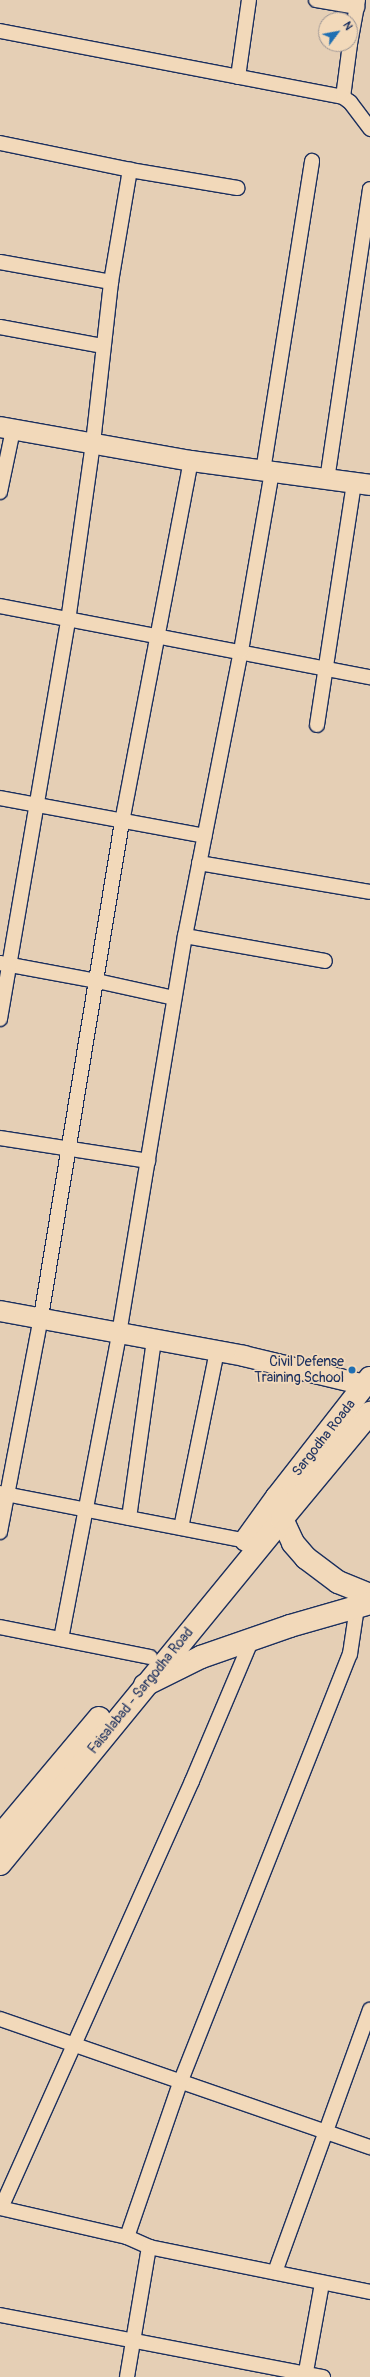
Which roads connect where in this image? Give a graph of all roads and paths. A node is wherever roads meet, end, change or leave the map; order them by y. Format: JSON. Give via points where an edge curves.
{"nodes":[{"id":1,"x":249,"y":0,"type":"edge"},
{"id":2,"x":316,"y":0,"type":"edge"},
{"id":3,"x":358,"y":4,"type":"edge"},
{"id":4,"x":0,"y":31,"type":"edge"},
{"id":5,"x":349,"y":52,"type":"edge"},
{"id":6,"x":238,"y":77,"type":"junction"},
{"id":7,"x":343,"y":97,"type":"junction"},
{"id":8,"x":370,"y":129,"type":"edge"},
{"id":9,"x":0,"y":143,"type":"edge"},
{"id":10,"x":312,"y":161,"type":"dead end"},
{"id":11,"x":130,"y":170,"type":"junction"},
{"id":12,"x":238,"y":188,"type":"dead end"},
{"id":13,"x":370,"y":189,"type":"edge"},
{"id":14,"x":367,"y":237,"type":"edge"},
{"id":15,"x":0,"y":262,"type":"edge"},
{"id":16,"x":111,"y":282,"type":"junction"},
{"id":17,"x":0,"y":327,"type":"edge"},
{"id":18,"x":103,"y":346,"type":"junction"},
{"id":19,"x":7,"y":429,"type":"edge"},
{"id":20,"x":93,"y":443,"type":"junction"},
{"id":21,"x":190,"y":460,"type":"junction"},
{"id":22,"x":268,"y":472,"type":"junction"},
{"id":23,"x":327,"y":480,"type":"junction"},
{"id":24,"x":362,"y":484,"type":"edge"},
{"id":25,"x":0,"y":492,"type":"edge"},
{"id":26,"x":0,"y":606,"type":"edge"},
{"id":27,"x":68,"y":621,"type":"junction"},
{"id":28,"x":158,"y":637,"type":"junction"},
{"id":29,"x":241,"y":651,"type":"junction"},
{"id":30,"x":327,"y":671,"type":"junction"},
{"id":31,"x":370,"y":677,"type":"edge"},
{"id":32,"x":317,"y":725,"type":"dead end"},
{"id":33,"x":0,"y":798,"type":"edge"},
{"id":34,"x":37,"y":804,"type":"junction"},
{"id":35,"x":122,"y":822,"type":"junction"},
{"id":36,"x":205,"y":836,"type":"junction"},
{"id":37,"x":199,"y":863,"type":"junction"},
{"id":38,"x":370,"y":892,"type":"edge"},
{"id":39,"x":185,"y":936,"type":"junction"},
{"id":40,"x":325,"y":961,"type":"dead end"},
{"id":41,"x":4,"y":964,"type":"edge"},
{"id":42,"x":97,"y":981,"type":"junction"},
{"id":43,"x":174,"y":998,"type":"junction"},
{"id":44,"x":0,"y":1019,"type":"edge"},
{"id":45,"x":0,"y":1138,"type":"edge"},
{"id":46,"x":68,"y":1148,"type":"junction"},
{"id":47,"x":148,"y":1161,"type":"junction"},
{"id":48,"x":0,"y":1311,"type":"edge"},
{"id":49,"x":41,"y":1317,"type":"junction"},
{"id":50,"x":119,"y":1334,"type":"junction"},
{"id":51,"x":154,"y":1340,"type":"junction"},
{"id":52,"x":218,"y":1351,"type":"junction"},
{"id":53,"x":367,"y":1381,"type":"edge"},
{"id":54,"x":370,"y":1413,"type":"edge"},
{"id":55,"x":4,"y":1494,"type":"edge"},
{"id":56,"x":277,"y":1497,"type":"junction"},
{"id":57,"x":86,"y":1511,"type":"junction"},
{"id":58,"x":129,"y":1518,"type":"junction"},
{"id":59,"x":282,"y":1519,"type":"junction"},
{"id":60,"x":181,"y":1528,"type":"junction"},
{"id":61,"x":0,"y":1532,"type":"edge"},
{"id":62,"x":246,"y":1540,"type":"junction"},
{"id":63,"x":366,"y":1602,"type":"edge"},
{"id":64,"x":0,"y":1627,"type":"edge"},
{"id":65,"x":252,"y":1639,"type":"junction"},
{"id":66,"x":61,"y":1640,"type":"junction"},
{"id":67,"x":150,"y":1657,"type":"junction"},
{"id":68,"x":145,"y":1685,"type":"junction"},
{"id":69,"x":0,"y":1836,"type":"edge"},
{"id":70,"x":0,"y":1864,"type":"edge"},
{"id":71,"x":370,"y":2010,"type":"edge"},
{"id":72,"x":0,"y":2019,"type":"edge"},
{"id":73,"x":72,"y":2045,"type":"junction"},
{"id":74,"x":180,"y":2083,"type":"junction"},
{"id":75,"x":327,"y":2132,"type":"junction"},
{"id":76,"x":370,"y":2147,"type":"edge"},
{"id":77,"x":0,"y":2208,"type":"edge"},
{"id":78,"x":128,"y":2237,"type":"junction"},
{"id":79,"x":149,"y":2247,"type":"junction"},
{"id":80,"x":275,"y":2272,"type":"junction"},
{"id":81,"x":322,"y":2283,"type":"junction"},
{"id":82,"x":370,"y":2292,"type":"edge"},
{"id":83,"x":0,"y":2315,"type":"edge"},
{"id":84,"x":133,"y":2341,"type":"junction"},
{"id":85,"x":305,"y":2375,"type":"edge"},
{"id":86,"x":127,"y":2377,"type":"edge"},
{"id":87,"x":323,"y":2377,"type":"edge"}],
"edges":[{"from":1,"to":6,"type":"street"},
{"from":2,"to":3,"type":"street"},
{"from":4,"to":6,"type":"street"},
{"from":5,"to":7,"type":"street"},
{"from":6,"to":7,"type":"street"},
{"from":7,"to":8,"type":"street","via":[[350,102]]},
{"from":9,"to":11,"type":"street"},
{"from":10,"to":22,"type":"street"},
{"from":11,"to":12,"type":"street"},
{"from":11,"to":16,"type":"street"},
{"from":13,"to":14,"type":"street"},
{"from":14,"to":23,"type":"street"},
{"from":15,"to":16,"type":"street"},
{"from":16,"to":18,"type":"street"},
{"from":17,"to":18,"type":"street"},
{"from":18,"to":20,"type":"street"},
{"from":19,"to":20,"type":"street"},
{"from":19,"to":25,"type":"street"},
{"from":20,"to":21,"type":"street"},
{"from":20,"to":27,"type":"street"},
{"from":21,"to":22,"type":"street"},
{"from":21,"to":28,"type":"street"},
{"from":22,"to":23,"type":"street"},
{"from":22,"to":29,"type":"street"},
{"from":23,"to":24,"type":"street"},
{"from":24,"to":30,"type":"street"},
{"from":26,"to":27,"type":"street"},
{"from":27,"to":28,"type":"street"},
{"from":27,"to":34,"type":"street"},
{"from":28,"to":29,"type":"street"},
{"from":28,"to":35,"type":"street"},
{"from":29,"to":30,"type":"street"},
{"from":29,"to":36,"type":"street"},
{"from":30,"to":31,"type":"street"},
{"from":30,"to":32,"type":"street"},
{"from":33,"to":34,"type":"street"},
{"from":34,"to":35,"type":"street"},
{"from":34,"to":41,"type":"street"},
{"from":35,"to":36,"type":"street"},
{"from":35,"to":42,"type":"street"},
{"from":36,"to":37,"type":"street"},
{"from":37,"to":38,"type":"street"},
{"from":37,"to":39,"type":"street"},
{"from":39,"to":40,"type":"street"},
{"from":39,"to":43,"type":"street"},
{"from":41,"to":42,"type":"street"},
{"from":41,"to":44,"type":"street"},
{"from":42,"to":43,"type":"street"},
{"from":42,"to":46,"type":"street"},
{"from":43,"to":47,"type":"street"},
{"from":45,"to":46,"type":"street"},
{"from":46,"to":47,"type":"street"},
{"from":46,"to":49,"type":"street"},
{"from":47,"to":50,"type":"street"},
{"from":48,"to":49,"type":"street"},
{"from":49,"to":50,"type":"street"},
{"from":49,"to":55,"type":"street"},
{"from":50,"to":51,"type":"street"},
{"from":50,"to":57,"type":"street"},
{"from":51,"to":52,"type":"street"},
{"from":51,"to":58,"type":"street"},
{"from":52,"to":53,"type":"street"},
{"from":52,"to":60,"type":"street"},
{"from":53,"to":56,"type":"main road","name":"Sargodha Roada"},
{"from":54,"to":59,"type":"main road","name":"Faisalabad - Sargodha Road"},
{"from":55,"to":57,"type":"street"},
{"from":55,"to":61,"type":"street"},
{"from":56,"to":59,"type":"main road"},
{"from":56,"to":62,"type":"main road","name":"Faisalabad - Sargodha Road"},
{"from":57,"to":58,"type":"street"},
{"from":57,"to":66,"type":"street"},
{"from":58,"to":60,"type":"street"},
{"from":59,"to":63,"type":"main road","via":[[293,1543],[306,1558]]},
{"from":59,"to":68,"type":"main road","name":"Faisalabad - Sargodha Road"},
{"from":60,"to":62,"type":"street"},
{"from":62,"to":67,"type":"main road","name":"Faisalabad - Sargodha Road"},
{"from":63,"to":65,"type":"main road"},
{"from":63,"to":74,"type":"street","via":[[350,1654]]},
{"from":64,"to":66,"type":"street"},
{"from":65,"to":68,"type":"main road","via":[[201,1656]]},
{"from":65,"to":73,"type":"street","via":[[192,1781]]},
{"from":66,"to":67,"type":"street"},
{"from":67,"to":69,"type":"main road","name":"Faisalabad - Sargodha Road"},
{"from":68,"to":70,"type":"main road","name":"Faisalabad - Sargodha Road"},
{"from":71,"to":75,"type":"street"},
{"from":72,"to":73,"type":"street"},
{"from":73,"to":74,"type":"street"},
{"from":73,"to":77,"type":"street"},
{"from":74,"to":75,"type":"street"},
{"from":74,"to":78,"type":"street"},
{"from":75,"to":76,"type":"street"},
{"from":75,"to":80,"type":"street"},
{"from":77,"to":78,"type":"street"},
{"from":78,"to":79,"type":"street"},
{"from":79,"to":80,"type":"street"},
{"from":79,"to":84,"type":"street"},
{"from":80,"to":81,"type":"street"},
{"from":81,"to":82,"type":"street"},
{"from":81,"to":85,"type":"street"},
{"from":83,"to":84,"type":"street"},
{"from":84,"to":85,"type":"street"},
{"from":84,"to":86,"type":"street"},
{"from":85,"to":87,"type":"street"}]}
